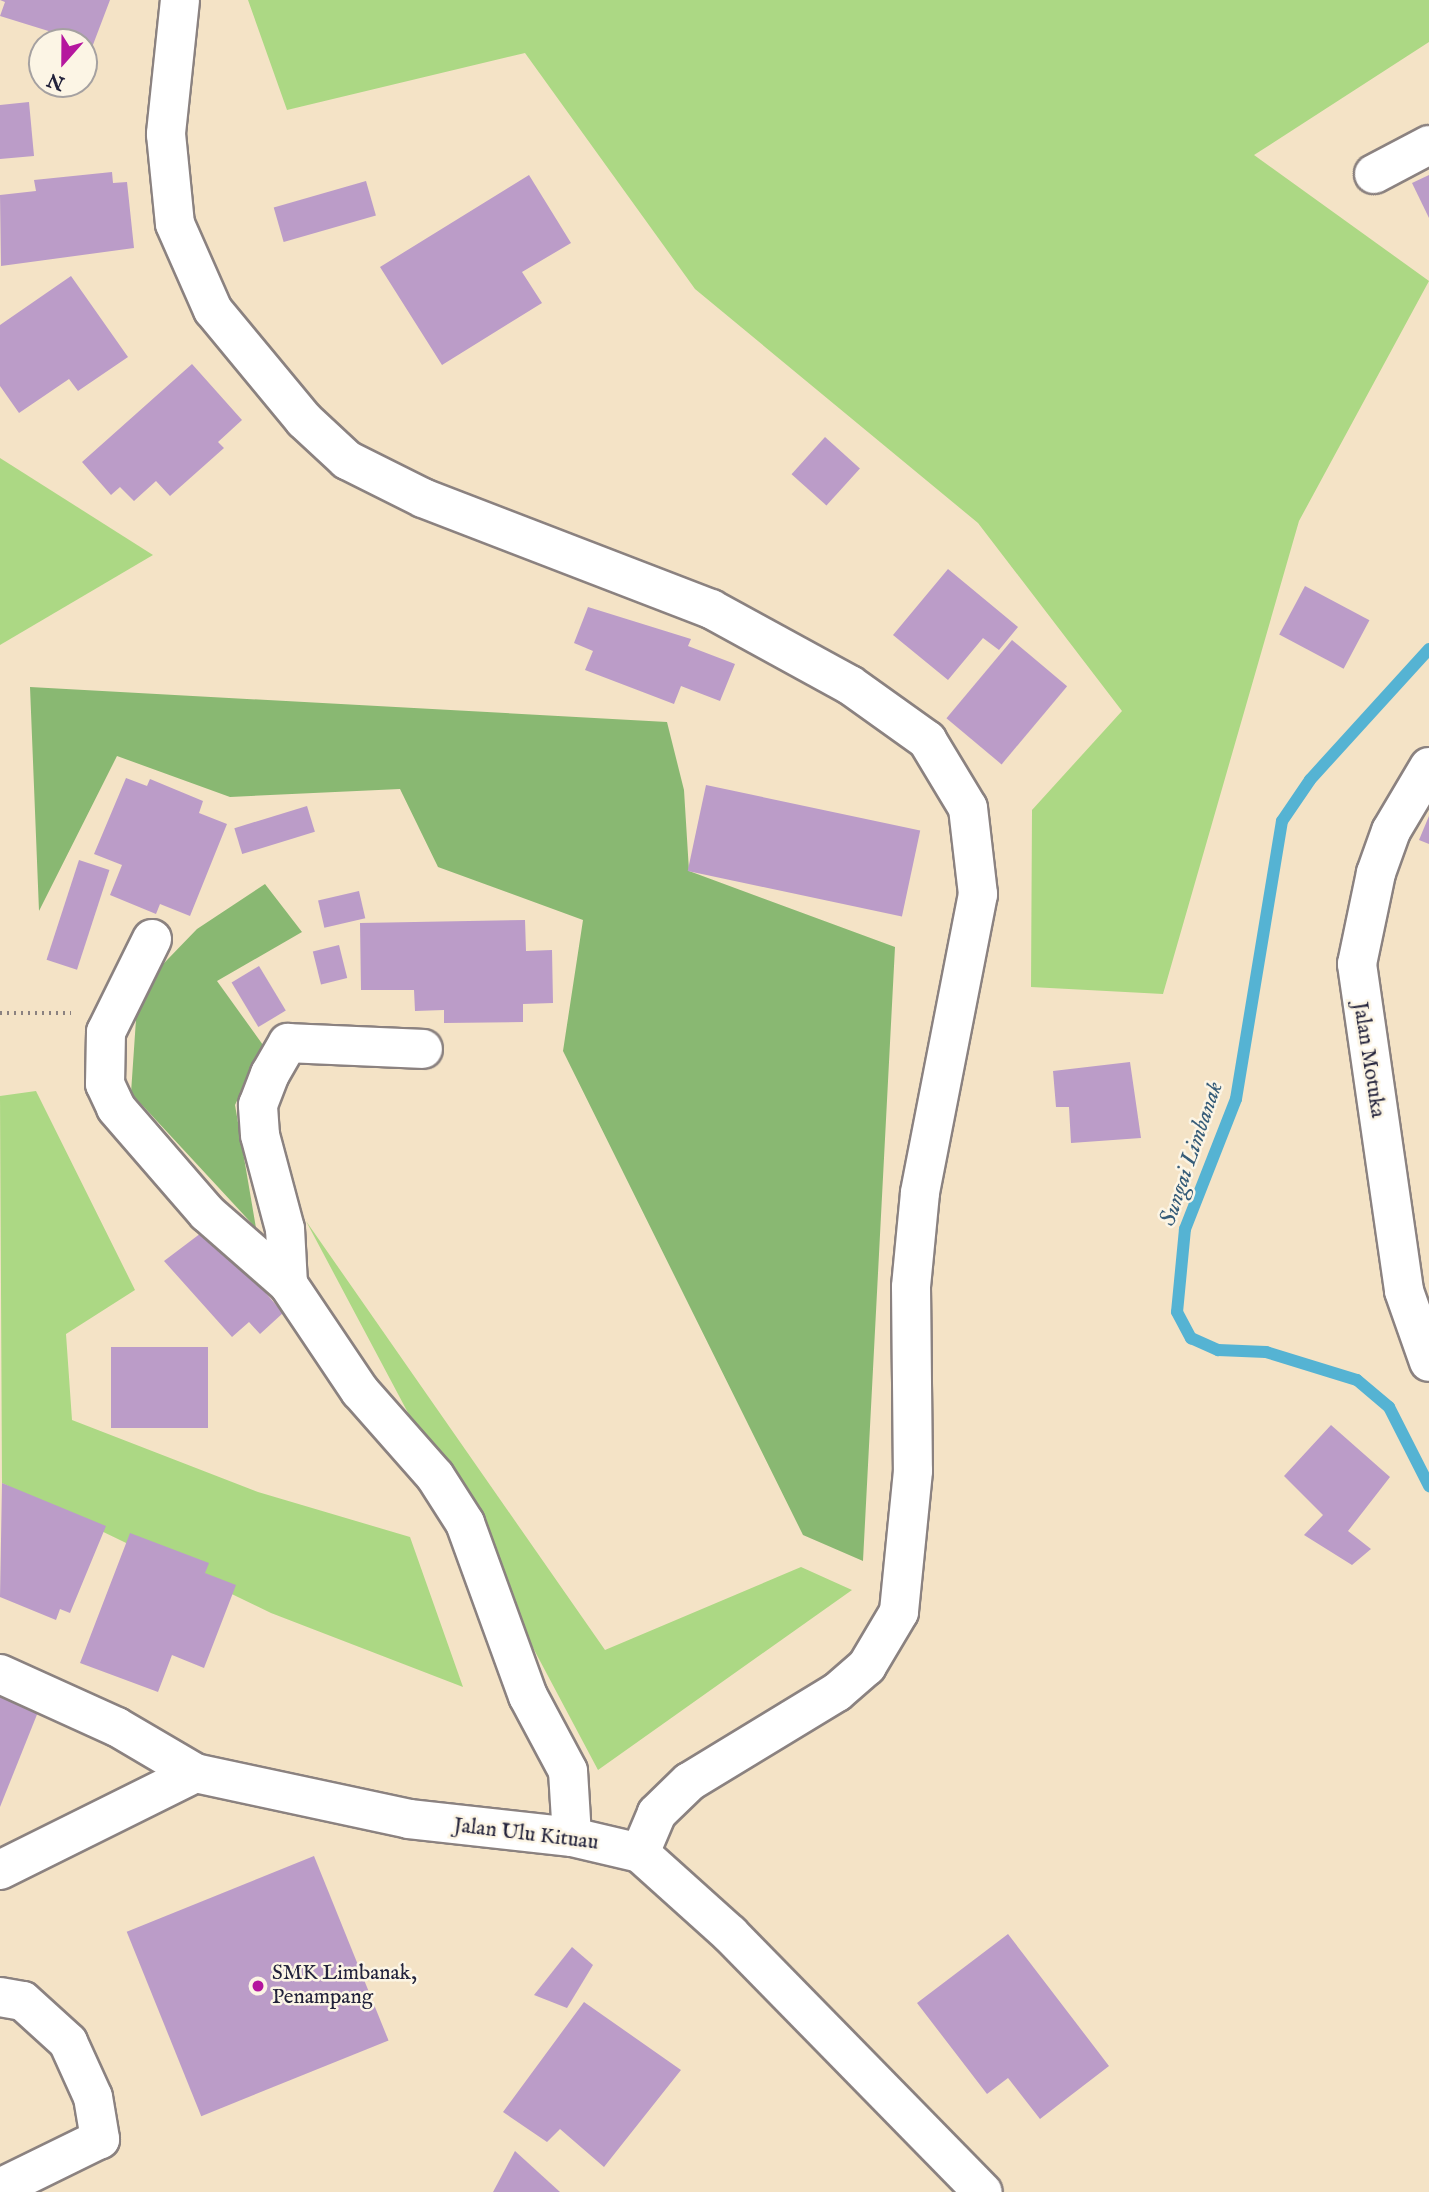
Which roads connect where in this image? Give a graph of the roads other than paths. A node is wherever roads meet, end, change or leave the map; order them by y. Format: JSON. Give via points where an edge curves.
{"nodes":[{"id":1,"x":180,"y":0,"type":"edge"},
{"id":2,"x":1429,"y":145,"type":"edge"},
{"id":3,"x":1374,"y":174,"type":"dead end"},
{"id":4,"x":1429,"y":766,"type":"edge"},
{"id":5,"x":152,"y":939,"type":"dead end"},
{"id":6,"x":423,"y":1049,"type":"dead end"},
{"id":7,"x":288,"y":1284,"type":"junction"},
{"id":8,"x":1429,"y":1362,"type":"edge"},
{"id":9,"x":0,"y":1674,"type":"edge"},
{"id":10,"x":195,"y":1773,"type":"junction"},
{"id":11,"x":572,"y":1837,"type":"junction"},
{"id":12,"x":640,"y":1853,"type":"junction"},
{"id":13,"x":0,"y":1870,"type":"edge"},
{"id":14,"x":0,"y":1997,"type":"edge"},
{"id":15,"x":0,"y":2188,"type":"edge"},
{"id":16,"x":982,"y":2192,"type":"edge"}],
"edges":[{"from":1,"to":12,"type":"street","via":[[166,134],[175,225],[213,310],[303,420],[347,460],[422,498],[711,609],[850,685],[927,740],[968,808],[978,894],[920,1193],[911,1286],[913,1471],[899,1612],[867,1666],[837,1692],[690,1782],[657,1813]]},
{"from":2,"to":3,"type":"street"},
{"from":4,"to":8,"type":"street","name":"Jalan Motuka","via":[[1383,852],[1357,964],[1404,1291]]},
{"from":5,"to":7,"type":"street","via":[[106,1032],[105,1084],[116,1108],[207,1213]]},
{"from":6,"to":7,"type":"street","via":[[288,1043],[270,1074],[258,1105],[260,1135],[285,1229]]},
{"from":7,"to":11,"type":"street","via":[[360,1391],[435,1476],[465,1523],[528,1696],[568,1772]]},
{"from":9,"to":10,"type":"street","name":"Jalan Ulu Kituau","via":[[117,1727]]},
{"from":10,"to":11,"type":"street","name":"Jalan Ulu Kituau","via":[[409,1819]]},
{"from":10,"to":13,"type":"street"},
{"from":11,"to":12,"type":"street","name":"Jalan Ulu Kituau"},
{"from":12,"to":16,"type":"street","name":"Jalan Ulu Kituau","via":[[730,1934]]},
{"from":14,"to":15,"type":"street","via":[[23,2001],[68,2042],[93,2097],[100,2139]]}]}
